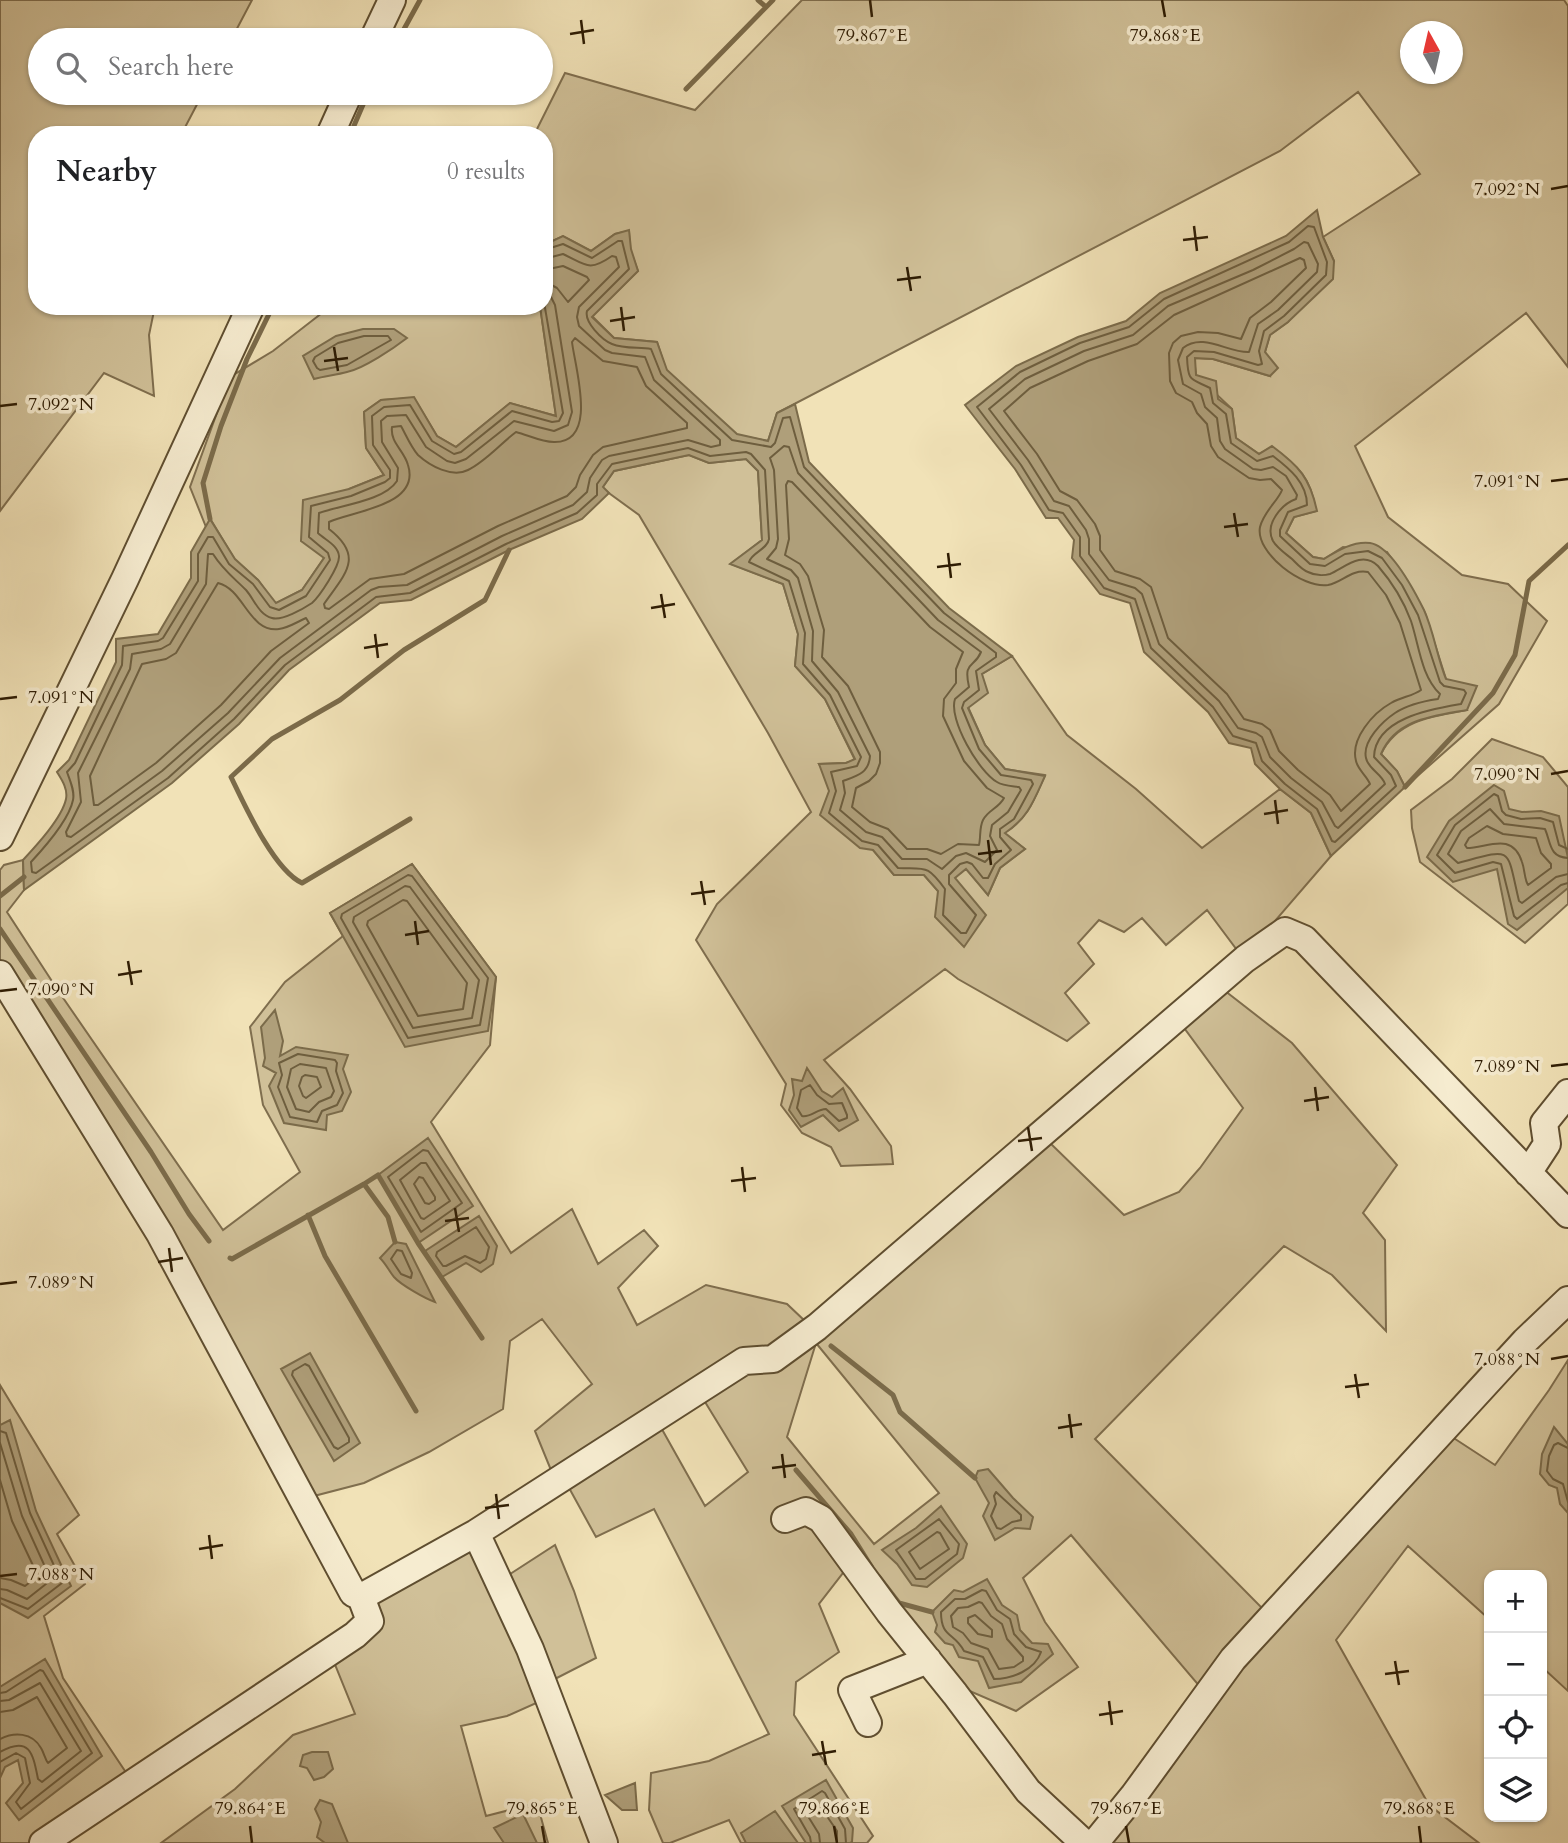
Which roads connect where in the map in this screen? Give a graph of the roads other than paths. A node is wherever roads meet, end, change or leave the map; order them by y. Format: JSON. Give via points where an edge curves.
{"nodes":[{"id":1,"x":392,"y":0,"type":"edge"},
{"id":2,"x":379,"y":28,"type":"edge"},
{"id":3,"x":344,"y":105,"type":"edge"},
{"id":4,"x":334,"y":126,"type":"edge"},
{"id":5,"x":247,"y":315,"type":"edge"},
{"id":6,"x":0,"y":837,"type":"edge"},
{"id":7,"x":0,"y":974,"type":"edge"},
{"id":8,"x":1568,"y":1093,"type":"edge"},
{"id":9,"x":1528,"y":1173,"type":"junction"},
{"id":10,"x":1568,"y":1214,"type":"edge"},
{"id":11,"x":1568,"y":1300,"type":"edge"},
{"id":12,"x":785,"y":1518,"type":"dead end"},
{"id":13,"x":477,"y":1533,"type":"junction"},
{"id":14,"x":361,"y":1597,"type":"junction"},
{"id":15,"x":928,"y":1660,"type":"junction"},
{"id":16,"x":868,"y":1723,"type":"dead end"},
{"id":17,"x":43,"y":1843,"type":"edge"},
{"id":18,"x":604,"y":1843,"type":"edge"},
{"id":19,"x":1084,"y":1843,"type":"edge"},
{"id":20,"x":1095,"y":1843,"type":"edge"}],
"edges":[{"from":1,"to":2,"type":"street"},
{"from":3,"to":4,"type":"street"},
{"from":5,"to":6,"type":"street"},
{"from":7,"to":14,"type":"street","via":[[160,1234],[353,1593]]},
{"from":8,"to":9,"type":"street","via":[[1544,1124],[1547,1144]]},
{"from":9,"to":10,"type":"street"},
{"from":9,"to":13,"type":"street","via":[[1304,939],[1285,930],[1245,959],[817,1327],[773,1359],[744,1361]]},
{"from":11,"to":20,"type":"street","via":[[1525,1341],[1233,1660]]},
{"from":12,"to":15,"type":"street","via":[[806,1511],[821,1519]]},
{"from":13,"to":14,"type":"street"},
{"from":13,"to":18,"type":"street","via":[[530,1649]]},
{"from":14,"to":17,"type":"street","via":[[370,1621],[355,1635]]},
{"from":15,"to":16,"type":"street","via":[[852,1690]]},
{"from":15,"to":19,"type":"street","via":[[1028,1791]]}]}
